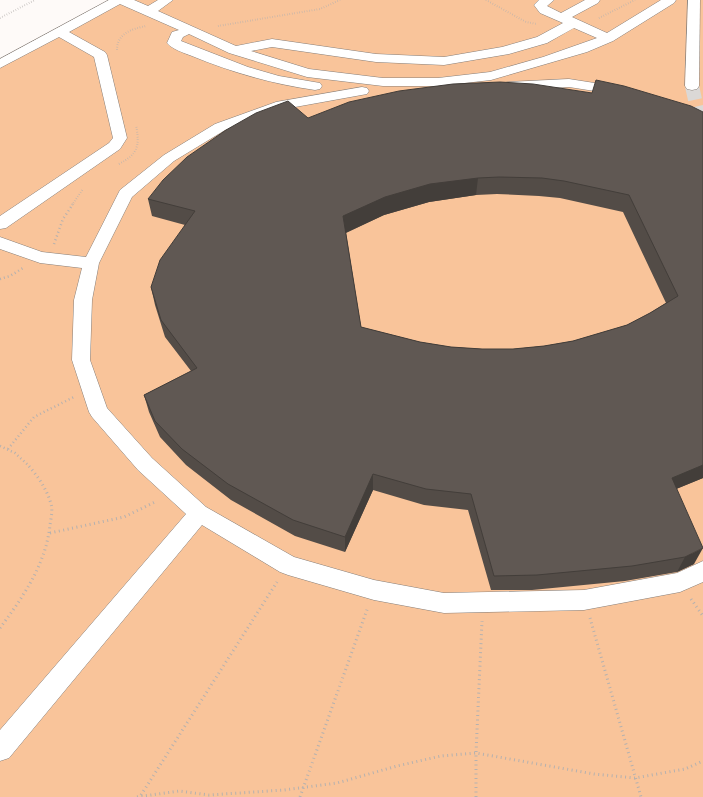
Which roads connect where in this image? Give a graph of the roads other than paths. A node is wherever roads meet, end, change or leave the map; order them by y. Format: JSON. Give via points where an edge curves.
{"nodes":[{"id":1,"x":96,"y":0,"type":"edge"},
{"id":2,"x":118,"y":0,"type":"edge"},
{"id":3,"x":167,"y":0,"type":"edge"},
{"id":4,"x":548,"y":0,"type":"edge"},
{"id":5,"x":594,"y":0,"type":"edge"},
{"id":6,"x":670,"y":0,"type":"edge"},
{"id":7,"x":694,"y":0,"type":"edge"},
{"id":8,"x":149,"y":11,"type":"junction"},
{"id":9,"x":567,"y":20,"type":"junction"},
{"id":10,"x":189,"y":30,"type":"junction"},
{"id":11,"x":59,"y":32,"type":"junction"},
{"id":12,"x":608,"y":38,"type":"junction"},
{"id":13,"x":7,"y":46,"type":"dead end"},
{"id":14,"x":234,"y":50,"type":"junction"},
{"id":15,"x":0,"y":64,"type":"edge"},
{"id":16,"x":692,"y":86,"type":"tunnel mouth"},
{"id":17,"x":467,"y":87,"type":"junction"},
{"id":18,"x":362,"y":91,"type":"junction"},
{"id":19,"x":636,"y":95,"type":"edge"},
{"id":20,"x":0,"y":224,"type":"edge"},
{"id":21,"x":0,"y":243,"type":"edge"},
{"id":22,"x":91,"y":263,"type":"junction"},
{"id":23,"x":199,"y":513,"type":"junction"},
{"id":24,"x":703,"y":571,"type":"edge"},
{"id":25,"x":0,"y":749,"type":"edge"}],
"edges":[{"from":1,"to":13,"type":"street"},
{"from":2,"to":8,"type":"street","via":[[131,2]]},
{"from":2,"to":11,"type":"street"},
{"from":3,"to":8,"type":"street"},
{"from":4,"to":9,"type":"street","via":[[540,4],[540,7]]},
{"from":5,"to":9,"type":"street"},
{"from":6,"to":12,"type":"street"},
{"from":7,"to":16,"type":"street"},
{"from":8,"to":10,"type":"street"},
{"from":9,"to":12,"type":"street"},
{"from":9,"to":14,"type":"street","via":[[542,40],[504,51],[444,61],[376,58],[272,43]]},
{"from":10,"to":14,"type":"street"},
{"from":10,"to":18,"type":"street","via":[[177,35],[174,43],[245,70],[302,85]]},
{"from":11,"to":15,"type":"street"},
{"from":11,"to":20,"type":"street","via":[[100,55],[120,138],[115,146]]},
{"from":12,"to":14,"type":"street","via":[[582,49],[491,76],[438,82],[383,82],[307,73]]},
{"from":12,"to":17,"type":"street","via":[[611,50],[590,58],[547,71]]},
{"from":17,"to":18,"type":"street"},
{"from":17,"to":19,"type":"street","via":[[569,83],[616,89]]},
{"from":18,"to":22,"type":"street","via":[[281,105],[220,128],[169,158],[126,194]]},
{"from":21,"to":22,"type":"street","via":[[40,257]]},
{"from":22,"to":23,"type":"street","via":[[83,300],[81,360],[99,412],[145,464]]},
{"from":23,"to":24,"type":"street","via":[[288,564],[374,590],[444,603],[584,600],[680,582]]},
{"from":23,"to":25,"type":"street"}]}
